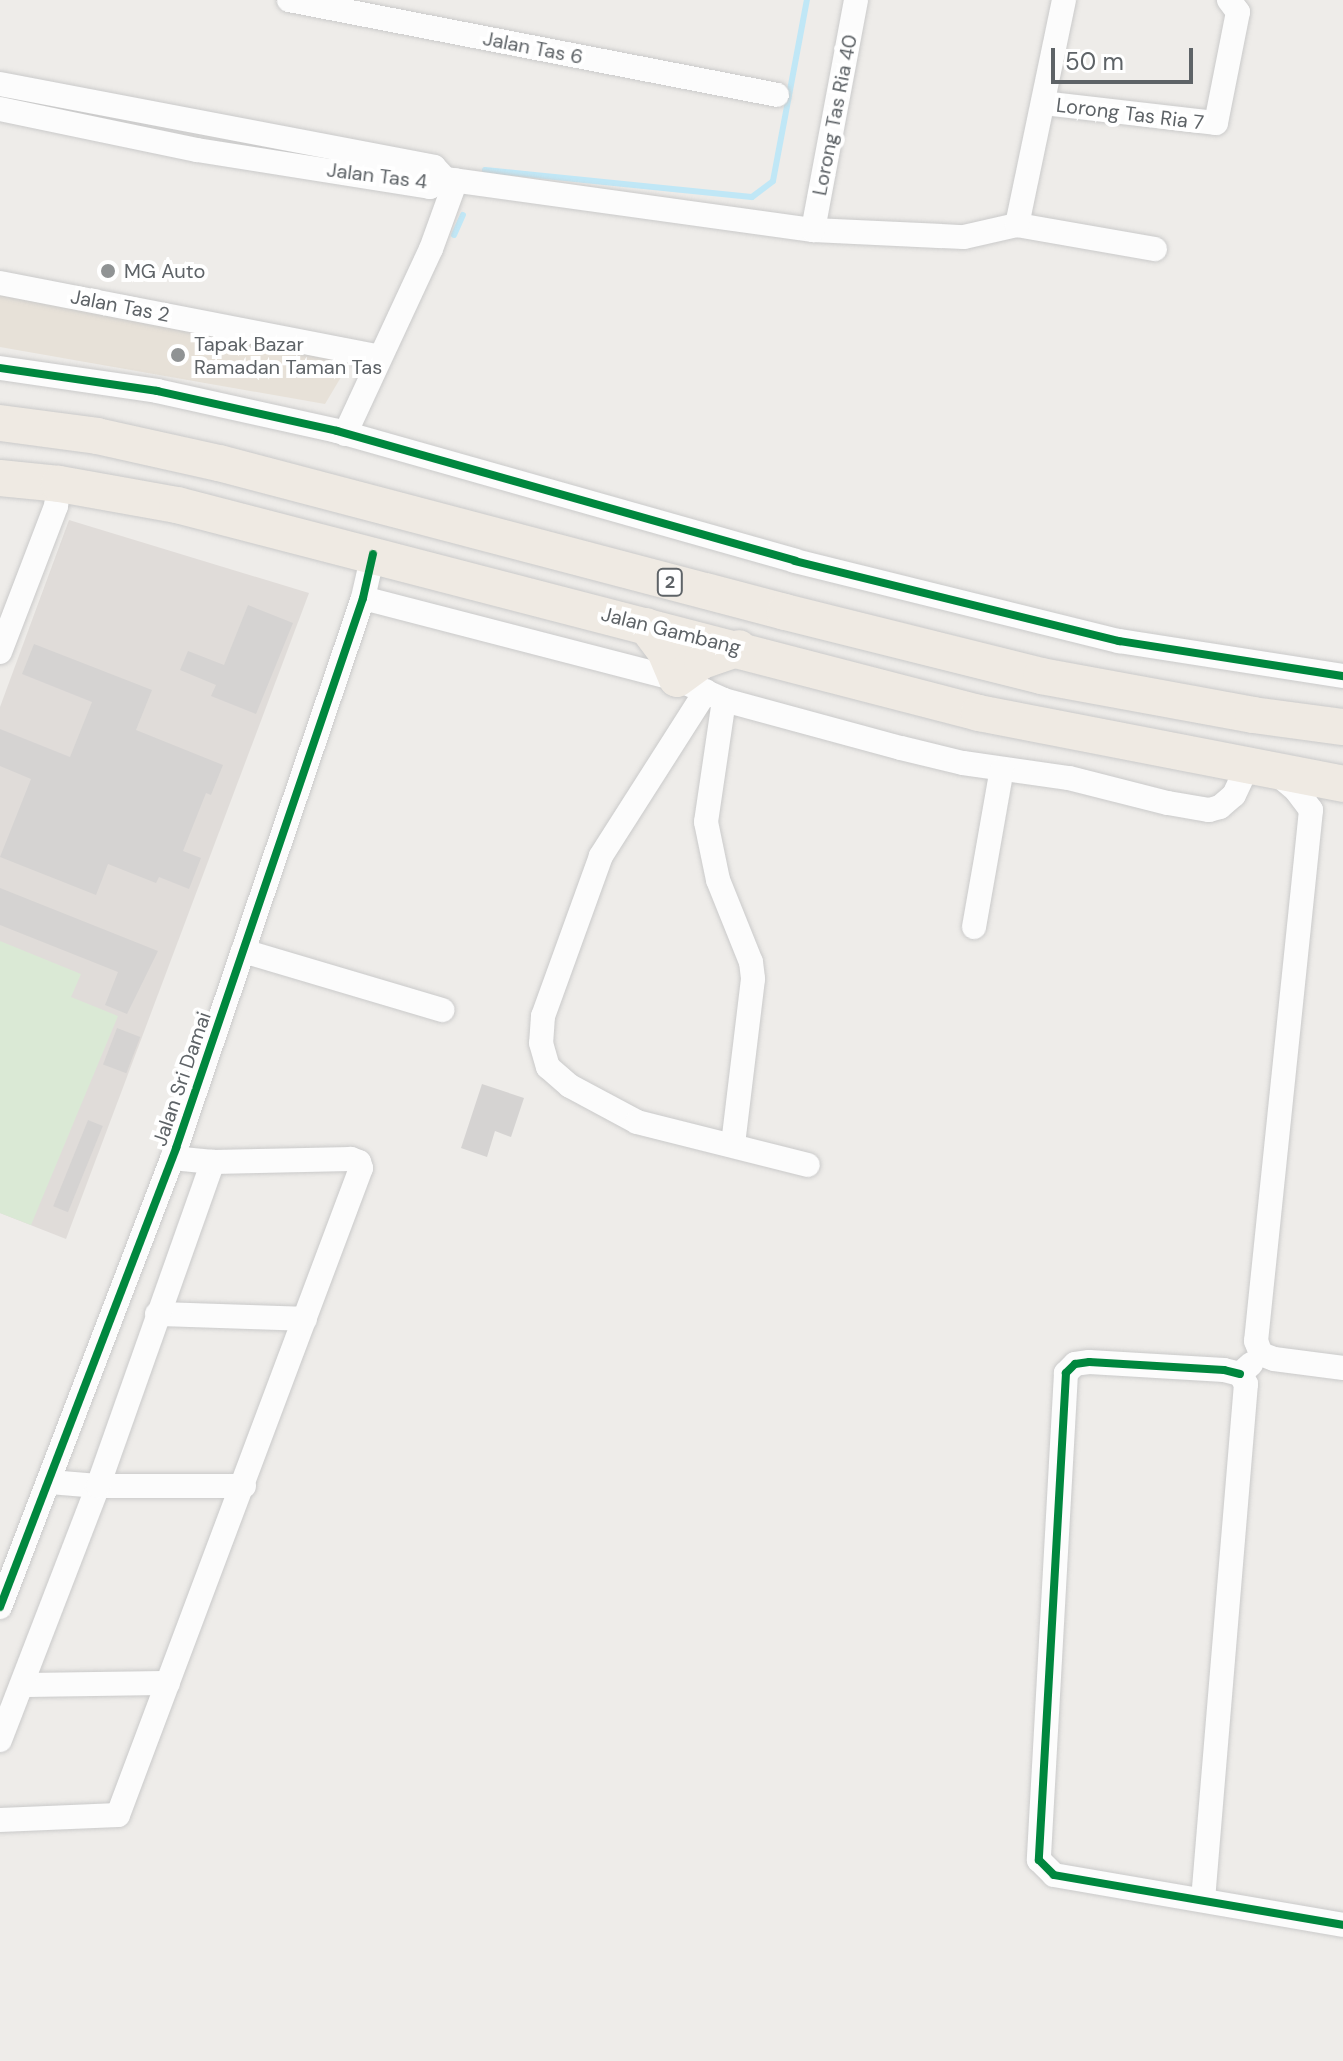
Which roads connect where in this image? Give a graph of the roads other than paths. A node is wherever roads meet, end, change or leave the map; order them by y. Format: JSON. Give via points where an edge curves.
{"nodes":[{"id":1,"x":289,"y":0,"type":"edge"},
{"id":2,"x":856,"y":0,"type":"edge"},
{"id":3,"x":1064,"y":0,"type":"edge"},
{"id":4,"x":1229,"y":0,"type":"edge"},
{"id":5,"x":0,"y":84,"type":"edge"},
{"id":6,"x":777,"y":95,"type":"dead end"},
{"id":7,"x":1043,"y":103,"type":"junction"},
{"id":8,"x":0,"y":109,"type":"edge"},
{"id":9,"x":450,"y":179,"type":"junction"},
{"id":10,"x":1017,"y":225,"type":"junction"},
{"id":11,"x":813,"y":230,"type":"junction"},
{"id":12,"x":1155,"y":249,"type":"dead end"},
{"id":13,"x":0,"y":283,"type":"edge"},
{"id":14,"x":380,"y":357,"type":"junction"},
{"id":15,"x":0,"y":368,"type":"edge"},
{"id":16,"x":0,"y":423,"type":"edge"},
{"id":17,"x":345,"y":434,"type":"junction"},
{"id":18,"x":0,"y":478,"type":"edge"},
{"id":19,"x":59,"y":484,"type":"junction"},
{"id":20,"x":373,"y":554,"type":"junction"},
{"id":21,"x":363,"y":598,"type":"junction"},
{"id":22,"x":646,"y":626,"type":"junction"},
{"id":23,"x":739,"y":648,"type":"junction"},
{"id":24,"x":0,"y":652,"type":"edge"},
{"id":25,"x":1343,"y":676,"type":"edge"},
{"id":26,"x":702,"y":690,"type":"junction"},
{"id":27,"x":1343,"y":727,"type":"edge"},
{"id":28,"x":1002,"y":769,"type":"junction"},
{"id":29,"x":1261,"y":770,"type":"junction"},
{"id":30,"x":1343,"y":786,"type":"edge"},
{"id":31,"x":1311,"y":810,"type":"junction"},
{"id":32,"x":974,"y":927,"type":"dead end"},
{"id":33,"x":243,"y":951,"type":"junction"},
{"id":34,"x":442,"y":1010,"type":"dead end"},
{"id":35,"x":733,"y":1144,"type":"junction"},
{"id":36,"x":172,"y":1158,"type":"junction"},
{"id":37,"x":213,"y":1162,"type":"junction"},
{"id":38,"x":808,"y":1165,"type":"dead end"},
{"id":39,"x":157,"y":1314,"type":"junction"},
{"id":40,"x":305,"y":1319,"type":"junction"},
{"id":41,"x":1261,"y":1354,"type":"junction"},
{"id":42,"x":1343,"y":1368,"type":"edge"},
{"id":43,"x":1240,"y":1374,"type":"junction"},
{"id":44,"x":50,"y":1482,"type":"junction"},
{"id":45,"x":98,"y":1486,"type":"junction"},
{"id":46,"x":244,"y":1486,"type":"junction"},
{"id":47,"x":0,"y":1607,"type":"edge"},
{"id":48,"x":168,"y":1683,"type":"junction"},
{"id":49,"x":22,"y":1685,"type":"junction"},
{"id":50,"x":0,"y":1740,"type":"edge"},
{"id":51,"x":0,"y":1820,"type":"edge"},
{"id":52,"x":1203,"y":1900,"type":"junction"},
{"id":53,"x":1343,"y":1925,"type":"edge"}],
"edges":[{"from":1,"to":6,"type":"street","name":"Jalan Tas 6"},
{"from":2,"to":11,"type":"street","name":"Lorong Tas Ria 40"},
{"from":3,"to":7,"type":"street"},
{"from":4,"to":7,"type":"street","name":"Lorong Tas Ria 7","via":[[1238,12],[1216,123]]},
{"from":5,"to":9,"type":"street","name":"Jalan Tas 4","via":[[434,167]]},
{"from":7,"to":10,"type":"street"},
{"from":8,"to":9,"type":"street","name":"Jalan Tas 4","via":[[197,150],[430,187]]},
{"from":9,"to":11,"type":"street"},
{"from":9,"to":14,"type":"street","via":[[431,249]]},
{"from":10,"to":11,"type":"street","via":[[964,237]]},
{"from":10,"to":12,"type":"street"},
{"from":13,"to":14,"type":"street","name":"Jalan Tas 2"},
{"from":14,"to":17,"type":"street"},
{"from":15,"to":17,"type":"street","via":[[157,391]]},
{"from":16,"to":27,"type":"highway","number":"2","via":[[97,436],[219,463],[1041,676]]},
{"from":17,"to":25,"type":"street","via":[[795,561],[1119,641]]},
{"from":18,"to":19,"type":"highway","name":"Jalan Gambang"},
{"from":19,"to":20,"type":"highway","name":"Jalan Gambang","via":[[177,505]]},
{"from":19,"to":24,"type":"street","via":[[56,506]]},
{"from":20,"to":21,"type":"street","name":"Jalan Sri Damai"},
{"from":20,"to":22,"type":"highway","name":"Jalan Gambang"},
{"from":21,"to":26,"type":"street"},
{"from":21,"to":33,"type":"street","name":"Jalan Sri Damai"},
{"from":22,"to":23,"type":"highway","name":"Jalan Gambang"},
{"from":22,"to":26,"type":"highway"},
{"from":23,"to":26,"type":"highway","via":[[702,661]]},
{"from":23,"to":29,"type":"highway","name":"Jalan Gambang","via":[[979,713]]},
{"from":26,"to":28,"type":"street","via":[[901,748]]},
{"from":26,"to":35,"type":"street","via":[[706,822],[715,872],[753,979]]},
{"from":26,"to":35,"type":"street","via":[[601,856],[543,1016],[541,1043],[548,1067],[592,1101],[664,1131]]},
{"from":28,"to":29,"type":"street","via":[[1069,778],[1209,810],[1228,803]]},
{"from":28,"to":32,"type":"street"},
{"from":29,"to":30,"type":"highway","name":"Jalan Gambang"},
{"from":29,"to":31,"type":"street","via":[[1296,790]]},
{"from":30,"to":31,"type":"street"},
{"from":31,"to":41,"type":"street","via":[[1256,1326]]},
{"from":33,"to":34,"type":"street"},
{"from":33,"to":36,"type":"street","name":"Jalan Sri Damai"},
{"from":35,"to":38,"type":"street"},
{"from":36,"to":37,"type":"street"},
{"from":36,"to":44,"type":"street","name":"Jalan Sri Damai"},
{"from":37,"to":39,"type":"street"},
{"from":37,"to":40,"type":"street","via":[[351,1159],[360,1165]]},
{"from":39,"to":40,"type":"street"},
{"from":39,"to":45,"type":"street"},
{"from":40,"to":46,"type":"street"},
{"from":41,"to":42,"type":"street"},
{"from":41,"to":43,"type":"street"},
{"from":43,"to":52,"type":"street","via":[[1246,1384]]},
{"from":43,"to":52,"type":"street","via":[[1089,1362],[1075,1364],[1066,1373],[1039,1860],[1054,1875]]},
{"from":44,"to":45,"type":"street"},
{"from":44,"to":47,"type":"street","name":"Jalan Sri Damai"},
{"from":45,"to":46,"type":"street"},
{"from":45,"to":49,"type":"street"},
{"from":46,"to":48,"type":"street"},
{"from":48,"to":49,"type":"street"},
{"from":48,"to":51,"type":"street","via":[[118,1815]]},
{"from":49,"to":50,"type":"street"},
{"from":52,"to":53,"type":"street"}]}
